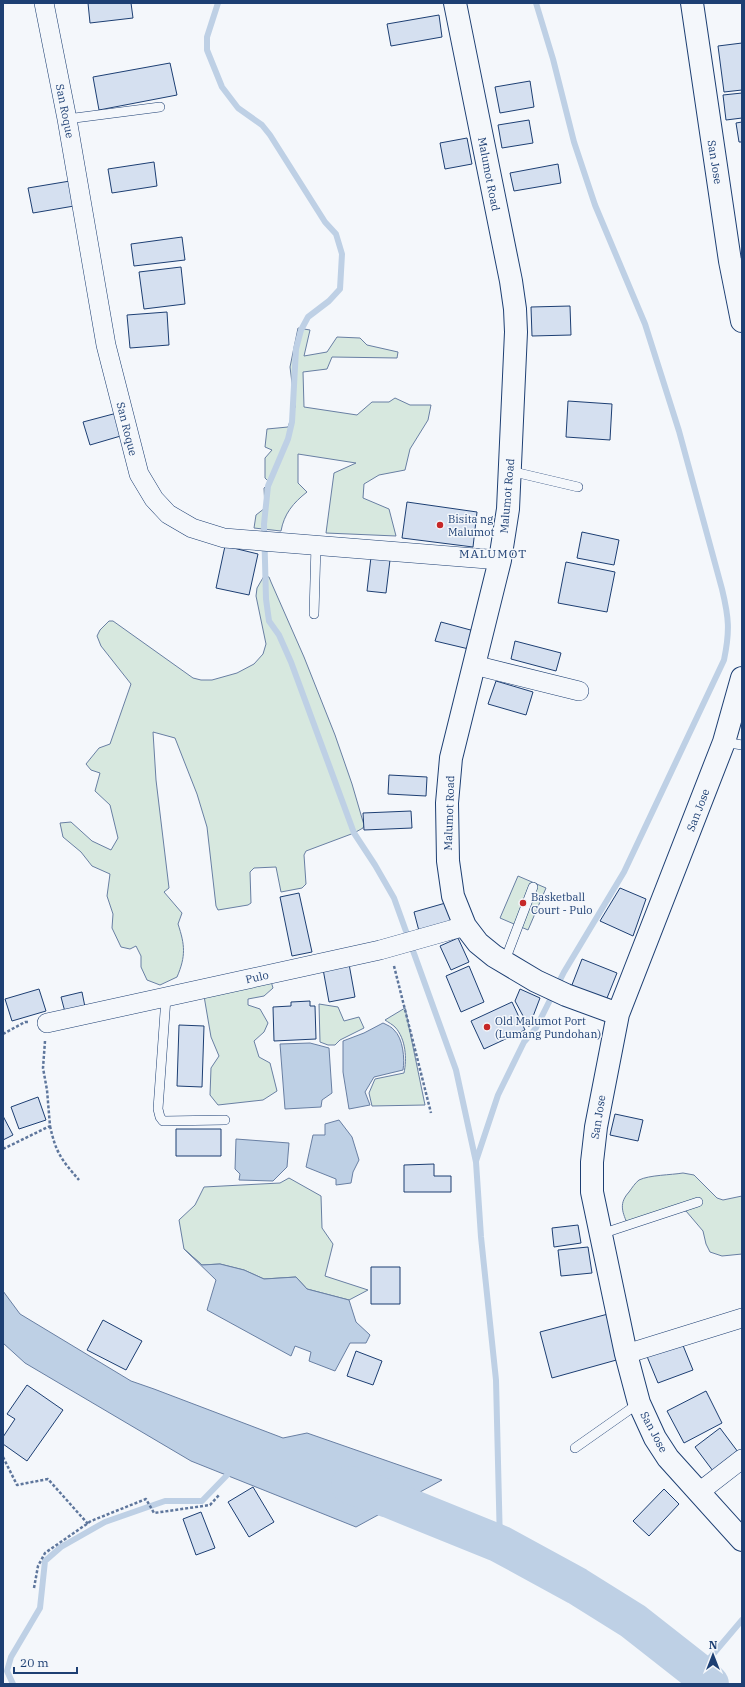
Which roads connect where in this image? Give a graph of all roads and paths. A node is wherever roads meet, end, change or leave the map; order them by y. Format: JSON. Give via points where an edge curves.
{"nodes":[{"id":1,"x":44,"y":3,"type":"edge"},
{"id":2,"x":455,"y":3,"type":"edge"},
{"id":3,"x":692,"y":3,"type":"edge"},
{"id":4,"x":160,"y":107,"type":"dead end"},
{"id":5,"x":67,"y":119,"type":"junction"},
{"id":6,"x":741,"y":311,"type":"edge"},
{"id":7,"x":510,"y":471,"type":"junction"},
{"id":8,"x":578,"y":487,"type":"dead end"},
{"id":9,"x":316,"y":545,"type":"junction"},
{"id":10,"x":500,"y":560,"type":"junction"},
{"id":11,"x":314,"y":614,"type":"dead end"},
{"id":12,"x":474,"y":665,"type":"junction"},
{"id":13,"x":742,"y":678,"type":"edge"},
{"id":14,"x":579,"y":691,"type":"dead end"},
{"id":15,"x":733,"y":743,"type":"edge"},
{"id":16,"x":533,"y":887,"type":"dead end"},
{"id":17,"x":465,"y":926,"type":"junction"},
{"id":18,"x":388,"y":947,"type":"junction"},
{"id":19,"x":504,"y":963,"type":"junction"},
{"id":20,"x":166,"y":998,"type":"junction"},
{"id":21,"x":618,"y":1014,"type":"junction"},
{"id":22,"x":47,"y":1023,"type":"junction"},
{"id":23,"x":3,"y":1034,"type":"edge"},
{"id":24,"x":431,"y":1113,"type":"dead end"},
{"id":25,"x":225,"y":1120,"type":"dead end"},
{"id":26,"x":50,"y":1126,"type":"junction"},
{"id":27,"x":3,"y":1149,"type":"edge"},
{"id":28,"x":79,"y":1180,"type":"dead end"},
{"id":29,"x":698,"y":1202,"type":"dead end"},
{"id":30,"x":601,"y":1234,"type":"junction"},
{"id":31,"x":742,"y":1318,"type":"edge"},
{"id":32,"x":626,"y":1354,"type":"junction"},
{"id":33,"x":639,"y":1403,"type":"junction"},
{"id":34,"x":575,"y":1448,"type":"dead end"},
{"id":35,"x":3,"y":1457,"type":"edge"},
{"id":36,"x":742,"y":1459,"type":"edge"},
{"id":37,"x":698,"y":1493,"type":"junction"},
{"id":38,"x":220,"y":1494,"type":"dead end"},
{"id":39,"x":88,"y":1524,"type":"junction"},
{"id":40,"x":742,"y":1540,"type":"edge"},
{"id":41,"x":34,"y":1588,"type":"dead end"}],
"edges":[{"from":1,"to":5,"type":"street","name":"San Roque"},
{"from":2,"to":7,"type":"street","name":"Malumot Road","via":[[516,309]]},
{"from":3,"to":6,"type":"street","name":"San Jose","via":[[730,261]]},
{"from":4,"to":5,"type":"lane"},
{"from":5,"to":9,"type":"street","name":"San Roque","via":[[106,345],[139,474],[154,499],[168,514],[192,528],[224,538]]},
{"from":7,"to":8,"type":"lane"},
{"from":7,"to":10,"type":"street","name":"Malumot Road","via":[[508,509]]},
{"from":9,"to":10,"type":"street","name":"San Roque"},
{"from":9,"to":11,"type":"lane"},
{"from":10,"to":12,"type":"street","name":"Malumot Road"},
{"from":12,"to":14,"type":"street"},
{"from":12,"to":17,"type":"street","name":"Malumot Road","via":[[451,758],[447,803],[448,861],[453,896]]},
{"from":13,"to":15,"type":"street","name":"San Jose"},
{"from":15,"to":21,"type":"street","name":"San Jose"},
{"from":16,"to":19,"type":"lane"},
{"from":17,"to":18,"type":"street","name":"Pulo"},
{"from":17,"to":19,"type":"street","name":"Malumot Road","via":[[478,943]]},
{"from":18,"to":20,"type":"street","name":"Pulo"},
{"from":18,"to":24,"type":"path"},
{"from":19,"to":21,"type":"street","name":"Malumot Road","via":[[566,995]]},
{"from":20,"to":22,"type":"street","name":"Pulo"},
{"from":20,"to":25,"type":"lane","via":[[158,1110],[160,1117],[163,1121]]},
{"from":21,"to":30,"type":"street","name":"San Jose","via":[[596,1127],[592,1162],[592,1192]]},
{"from":22,"to":23,"type":"path","via":[[25,1022]]},
{"from":22,"to":26,"type":"path","via":[[42,1068]]},
{"from":26,"to":27,"type":"path"},
{"from":26,"to":28,"type":"path","via":[[55,1148]]},
{"from":29,"to":30,"type":"lane"},
{"from":30,"to":32,"type":"street","name":"San Jose"},
{"from":31,"to":32,"type":"street"},
{"from":32,"to":33,"type":"street","name":"San Jose"},
{"from":33,"to":34,"type":"lane"},
{"from":33,"to":37,"type":"street","name":"San Jose","via":[[655,1438],[668,1458]]},
{"from":35,"to":39,"type":"path","via":[[17,1485],[48,1479]]},
{"from":36,"to":37,"type":"street"},
{"from":37,"to":40,"type":"street","name":"San Jose"},
{"from":38,"to":39,"type":"path","via":[[210,1506],[154,1513],[146,1498]]},
{"from":39,"to":41,"type":"path","via":[[44,1553],[38,1566]]}]}
